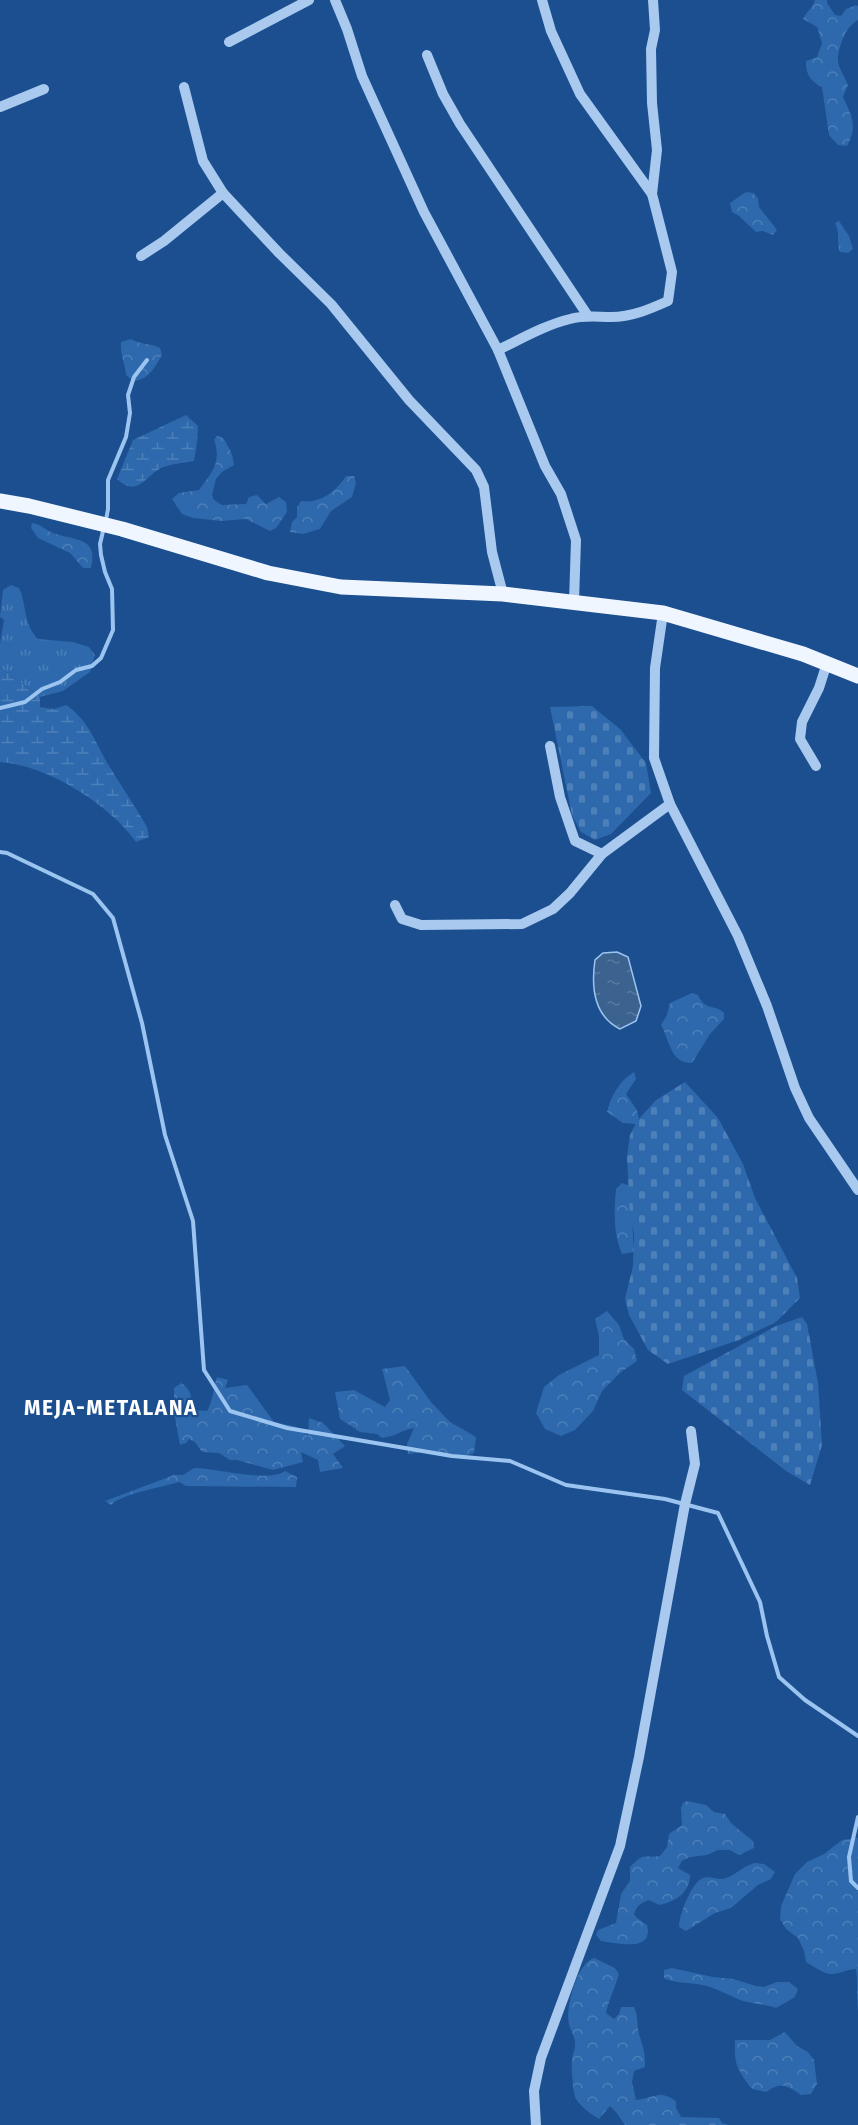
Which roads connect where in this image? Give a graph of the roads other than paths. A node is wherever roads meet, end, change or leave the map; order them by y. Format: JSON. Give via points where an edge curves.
{"nodes":[{"id":1,"x":309,"y":0,"type":"edge"},
{"id":2,"x":334,"y":0,"type":"edge"},
{"id":3,"x":542,"y":0,"type":"edge"},
{"id":4,"x":652,"y":0,"type":"edge"},
{"id":5,"x":229,"y":42,"type":"dead end"},
{"id":6,"x":428,"y":55,"type":"dead end"},
{"id":7,"x":184,"y":87,"type":"dead end"},
{"id":8,"x":44,"y":89,"type":"dead end"},
{"id":9,"x":0,"y":107,"type":"edge"},
{"id":10,"x":223,"y":193,"type":"junction"},
{"id":11,"x":652,"y":194,"type":"junction"},
{"id":12,"x":141,"y":256,"type":"dead end"},
{"id":13,"x":588,"y":316,"type":"junction"},
{"id":14,"x":498,"y":350,"type":"junction"},
{"id":15,"x":0,"y":501,"type":"edge"},
{"id":16,"x":503,"y":594,"type":"junction"},
{"id":17,"x":574,"y":602,"type":"junction"},
{"id":18,"x":663,"y":613,"type":"junction"},
{"id":19,"x":828,"y":663,"type":"junction"},
{"id":20,"x":858,"y":676,"type":"edge"},
{"id":21,"x":550,"y":746,"type":"dead end"},
{"id":22,"x":816,"y":766,"type":"dead end"},
{"id":23,"x":670,"y":804,"type":"junction"},
{"id":24,"x":602,"y":854,"type":"junction"},
{"id":25,"x":394,"y":905,"type":"dead end"},
{"id":26,"x":858,"y":1190,"type":"edge"},
{"id":27,"x":691,"y":1431,"type":"dead end"},
{"id":28,"x":536,"y":2125,"type":"edge"}],
"edges":[{"from":1,"to":5,"type":"street"},
{"from":2,"to":14,"type":"street","via":[[362,76],[424,212]]},
{"from":3,"to":11,"type":"street","via":[[550,31],[580,94]]},
{"from":4,"to":11,"type":"street","via":[[652,103],[657,150]]},
{"from":6,"to":13,"type":"street","via":[[460,124]]},
{"from":7,"to":10,"type":"street","via":[[203,161]]},
{"from":8,"to":9,"type":"street"},
{"from":10,"to":12,"type":"street"},
{"from":10,"to":16,"type":"street","via":[[331,304],[410,400],[476,470],[484,487],[492,552]]},
{"from":11,"to":13,"type":"street","via":[[672,272],[668,301],[631,315]]},
{"from":13,"to":14,"type":"street","via":[[548,327]]},
{"from":14,"to":17,"type":"street","via":[[545,466],[561,494],[576,540]]},
{"from":15,"to":16,"type":"main road","via":[[122,529],[268,573],[341,586]]},
{"from":16,"to":17,"type":"main road"},
{"from":17,"to":18,"type":"main road"},
{"from":18,"to":19,"type":"main road"},
{"from":18,"to":23,"type":"street","via":[[655,668],[654,758]]},
{"from":19,"to":20,"type":"main road"},
{"from":19,"to":22,"type":"street","via":[[802,722],[800,739]]},
{"from":21,"to":24,"type":"street","via":[[560,797],[575,842]]},
{"from":23,"to":24,"type":"street"},
{"from":23,"to":26,"type":"street","via":[[738,936],[809,1118]]},
{"from":24,"to":25,"type":"street","via":[[553,909],[522,924],[421,925],[402,919]]},
{"from":27,"to":28,"type":"street","via":[[695,1464],[620,1846],[541,2058],[534,2091]]}]}
